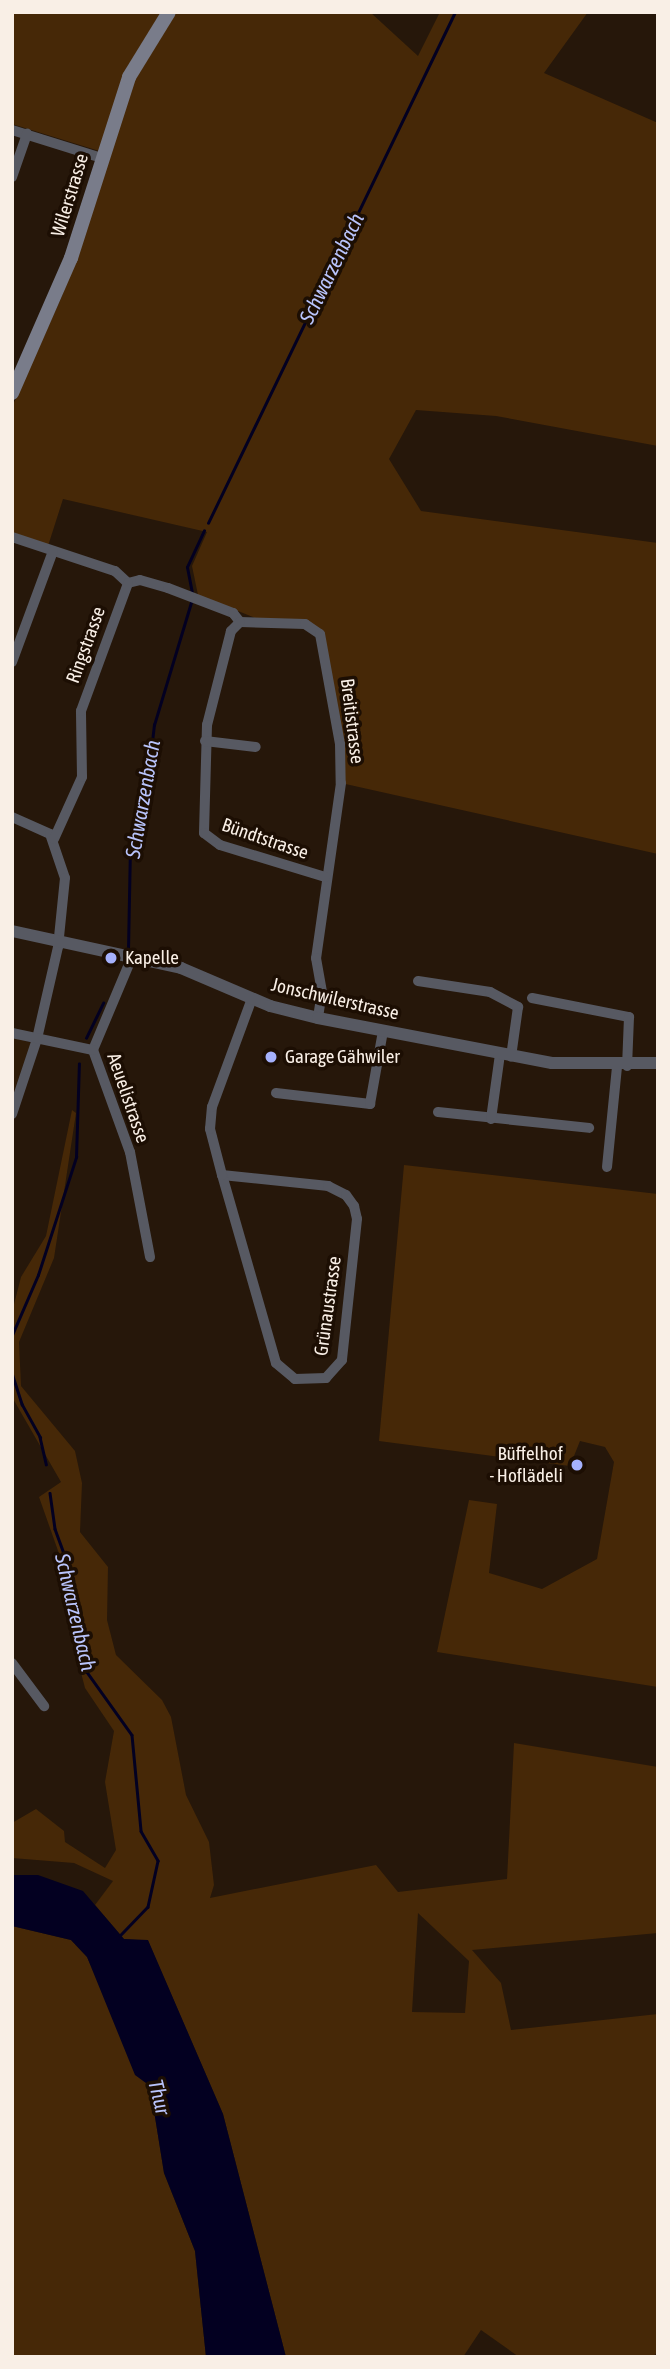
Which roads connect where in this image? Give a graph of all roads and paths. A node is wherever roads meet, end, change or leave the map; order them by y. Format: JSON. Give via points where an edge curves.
{"nodes":[{"id":1,"x":169,"y":12,"type":"edge"},
{"id":2,"x":12,"y":130,"type":"edge"},
{"id":3,"x":27,"y":134,"type":"junction"},
{"id":4,"x":102,"y":158,"type":"junction"},
{"id":5,"x":12,"y":177,"type":"edge"},
{"id":6,"x":17,"y":370,"type":"edge"},
{"id":7,"x":12,"y":393,"type":"edge"},
{"id":8,"x":12,"y":537,"type":"edge"},
{"id":9,"x":53,"y":551,"type":"junction"},
{"id":10,"x":128,"y":583,"type":"junction"},
{"id":11,"x":240,"y":622,"type":"junction"},
{"id":12,"x":15,"y":648,"type":"edge"},
{"id":13,"x":12,"y":662,"type":"edge"},
{"id":14,"x":205,"y":741,"type":"junction"},
{"id":15,"x":256,"y":747,"type":"dead end"},
{"id":16,"x":12,"y":817,"type":"edge"},
{"id":17,"x":54,"y":839,"type":"junction"},
{"id":18,"x":325,"y":877,"type":"junction"},
{"id":19,"x":12,"y":931,"type":"edge"},
{"id":20,"x":59,"y":941,"type":"junction"},
{"id":21,"x":132,"y":957,"type":"junction"},
{"id":22,"x":418,"y":981,"type":"dead end"},
{"id":23,"x":252,"y":998,"type":"junction"},
{"id":24,"x":533,"y":998,"type":"dead end"},
{"id":25,"x":318,"y":1018,"type":"junction"},
{"id":26,"x":383,"y":1031,"type":"junction"},
{"id":27,"x":12,"y":1033,"type":"edge"},
{"id":28,"x":37,"y":1039,"type":"junction"},
{"id":29,"x":93,"y":1050,"type":"junction"},
{"id":30,"x":505,"y":1056,"type":"junction"},
{"id":31,"x":658,"y":1063,"type":"edge"},
{"id":32,"x":622,"y":1066,"type":"junction"},
{"id":33,"x":276,"y":1093,"type":"dead end"},
{"id":34,"x":438,"y":1112,"type":"dead end"},
{"id":35,"x":12,"y":1114,"type":"edge"},
{"id":36,"x":491,"y":1119,"type":"junction"},
{"id":37,"x":589,"y":1128,"type":"dead end"},
{"id":38,"x":607,"y":1167,"type":"dead end"},
{"id":39,"x":222,"y":1175,"type":"junction"},
{"id":40,"x":150,"y":1257,"type":"dead end"},
{"id":41,"x":12,"y":1663,"type":"edge"},
{"id":42,"x":44,"y":1706,"type":"dead end"}],
"edges":[{"from":1,"to":4,"type":"main road","name":"Wilerstrasse","via":[[129,76]]},
{"from":2,"to":3,"type":"street"},
{"from":3,"to":4,"type":"street"},
{"from":3,"to":5,"type":"street"},
{"from":4,"to":6,"type":"main road","name":"Wilerstrasse","via":[[71,258]]},
{"from":6,"to":7,"type":"main road","name":"Wilerstrasse"},
{"from":8,"to":9,"type":"street"},
{"from":9,"to":10,"type":"street","via":[[115,571]]},
{"from":9,"to":12,"type":"street"},
{"from":10,"to":11,"type":"street","via":[[144,580],[185,594],[233,613]]},
{"from":10,"to":17,"type":"street","name":"Ringstrasse","via":[[80,710],[82,776]]},
{"from":11,"to":14,"type":"street","name":"Bündtstrasse","via":[[231,631]]},
{"from":11,"to":18,"type":"street","name":"Breitistrasse","via":[[305,624],[323,640],[340,744],[341,783]]},
{"from":12,"to":13,"type":"street"},
{"from":14,"to":15,"type":"street"},
{"from":14,"to":18,"type":"street","name":"Bündtstrasse","via":[[202,818],[206,836]]},
{"from":16,"to":17,"type":"street"},
{"from":17,"to":20,"type":"street","via":[[65,878]]},
{"from":18,"to":25,"type":"street","name":"Breitistrasse","via":[[316,958],[322,992]]},
{"from":19,"to":20,"type":"street","name":"Jonschwilerstrasse"},
{"from":20,"to":21,"type":"street","name":"Jonschwilerstrasse"},
{"from":20,"to":28,"type":"street"},
{"from":21,"to":23,"type":"street","name":"Jonschwilerstrasse","via":[[205,976]]},
{"from":21,"to":29,"type":"street","name":"Aeuelistrasse"},
{"from":22,"to":30,"type":"street","via":[[490,992],[519,1007]]},
{"from":23,"to":25,"type":"street","name":"Jonschwilerstrasse"},
{"from":23,"to":39,"type":"street","name":"Grünaustrasse","via":[[210,1118]]},
{"from":24,"to":32,"type":"street","via":[[629,1017]]},
{"from":25,"to":26,"type":"street","name":"Jonschwilerstrasse"},
{"from":26,"to":30,"type":"street","name":"Jonschwilerstrasse"},
{"from":26,"to":33,"type":"street","via":[[370,1104]]},
{"from":27,"to":28,"type":"street"},
{"from":28,"to":29,"type":"street"},
{"from":28,"to":35,"type":"street"},
{"from":29,"to":40,"type":"street","name":"Aeuelistrasse","via":[[130,1152]]},
{"from":30,"to":32,"type":"street","name":"Jonschwilerstrasse"},
{"from":30,"to":36,"type":"street"},
{"from":31,"to":32,"type":"street","name":"Jonschwilerstrasse"},
{"from":32,"to":38,"type":"street"},
{"from":34,"to":36,"type":"street"},
{"from":36,"to":37,"type":"street"},
{"from":39,"to":39,"type":"street","name":"Grünaustrasse","via":[[276,1363],[295,1379],[326,1378],[342,1360],[357,1219],[354,1206],[346,1195],[328,1186]]},
{"from":41,"to":42,"type":"street"}]}
